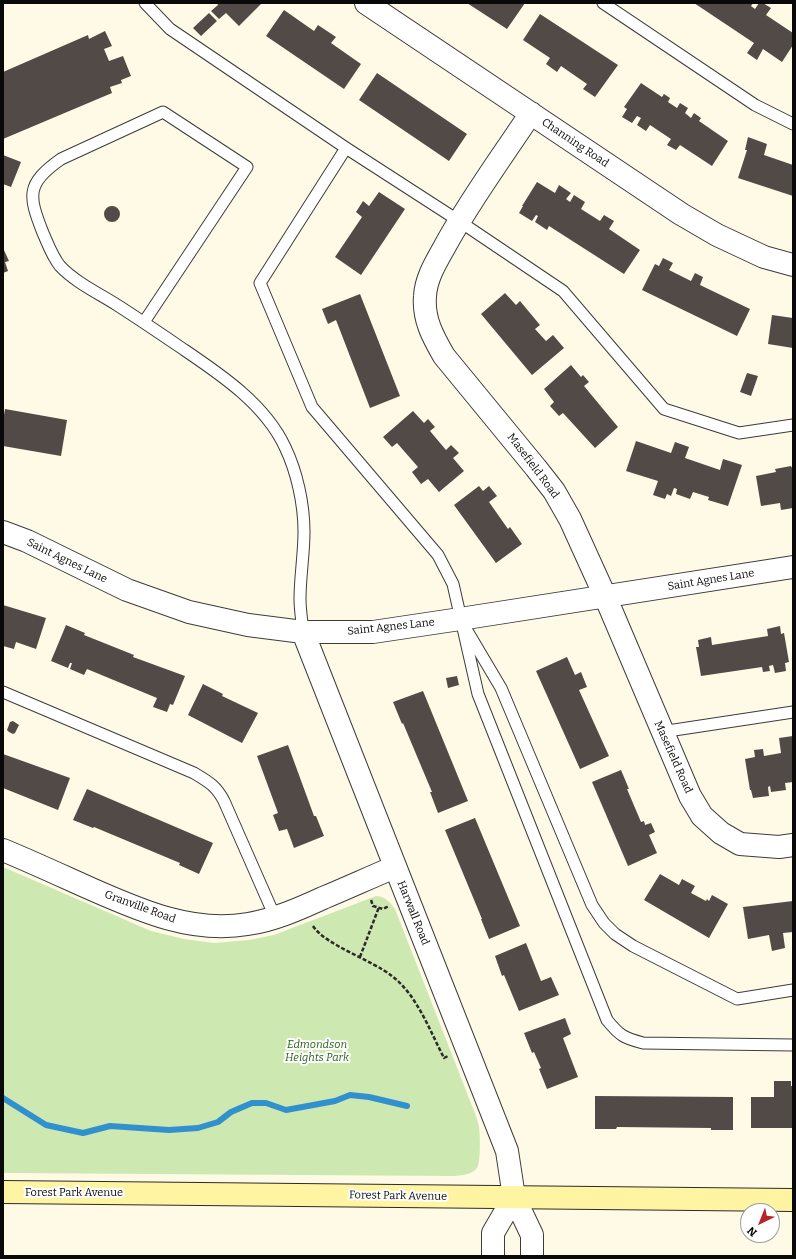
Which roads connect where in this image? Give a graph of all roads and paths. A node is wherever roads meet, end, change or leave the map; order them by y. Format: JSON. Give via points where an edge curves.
{"nodes":[{"id":1,"x":145,"y":3,"type":"edge"},
{"id":2,"x":366,"y":3,"type":"edge"},
{"id":3,"x":604,"y":3,"type":"edge"},
{"id":4,"x":531,"y":113,"type":"junction"},
{"id":5,"x":793,"y":124,"type":"edge"},
{"id":6,"x":346,"y":148,"type":"junction"},
{"id":7,"x":459,"y":221,"type":"junction"},
{"id":8,"x":793,"y":265,"type":"edge"},
{"id":9,"x":144,"y":322,"type":"junction"},
{"id":10,"x":793,"y":424,"type":"edge"},
{"id":11,"x":3,"y":532,"type":"edge"},
{"id":12,"x":793,"y":567,"type":"edge"},
{"id":13,"x":605,"y":596,"type":"junction"},
{"id":14,"x":460,"y":620,"type":"junction"},
{"id":15,"x":303,"y":632,"type":"junction"},
{"id":16,"x":3,"y":692,"type":"edge"},
{"id":17,"x":793,"y":712,"type":"edge"},
{"id":18,"x":662,"y":732,"type":"junction"},
{"id":19,"x":793,"y":845,"type":"edge"},
{"id":20,"x":3,"y":850,"type":"edge"},
{"id":21,"x":395,"y":867,"type":"junction"},
{"id":22,"x":363,"y":881,"type":"junction"},
{"id":23,"x":407,"y":898,"type":"junction"},
{"id":24,"x":305,"y":906,"type":"junction"},
{"id":25,"x":378,"y":907,"type":"junction"},
{"id":26,"x":275,"y":917,"type":"junction"},
{"id":27,"x":360,"y":956,"type":"junction"},
{"id":28,"x":793,"y":990,"type":"edge"},
{"id":29,"x":793,"y":1045,"type":"edge"},
{"id":30,"x":467,"y":1048,"type":"junction"},
{"id":31,"x":3,"y":1192,"type":"edge"},
{"id":32,"x":514,"y":1197,"type":"junction"},
{"id":33,"x":793,"y":1200,"type":"edge"},
{"id":34,"x":493,"y":1256,"type":"edge"},
{"id":35,"x":532,"y":1256,"type":"edge"}],
"edges":[{"from":1,"to":6,"type":"lane","via":[[170,29]]},
{"from":2,"to":4,"type":"street","name":"Channing Road"},
{"from":3,"to":5,"type":"lane","via":[[755,105]]},
{"from":4,"to":7,"type":"street","name":"Masefield Road"},
{"from":4,"to":8,"type":"street","name":"Channing Road","via":[[681,214],[717,235],[764,257]]},
{"from":6,"to":7,"type":"lane"},
{"from":6,"to":14,"type":"lane","via":[[260,283],[312,407],[438,555],[453,584]]},
{"from":7,"to":10,"type":"lane","via":[[563,291],[664,409],[739,433]]},
{"from":7,"to":13,"type":"street","name":"Masefield Road","via":[[428,278],[424,296],[425,314],[432,337],[444,356],[554,491],[570,519]]},
{"from":9,"to":9,"type":"lane","via":[[73,278],[60,265],[52,255],[34,209],[32,195],[46,170],[61,159],[163,112],[247,167]]},
{"from":9,"to":15,"type":"lane","via":[[215,371],[246,396],[267,419],[284,446],[295,476],[304,532],[300,598]]},
{"from":11,"to":15,"type":"street","name":"Saint Agnes Lane","via":[[27,541],[127,590],[189,612],[248,625]]},
{"from":12,"to":13,"type":"street","name":"Saint Agnes Lane"},
{"from":13,"to":14,"type":"street","name":"Saint Agnes Lane"},
{"from":13,"to":18,"type":"street","name":"Masefield Road"},
{"from":14,"to":15,"type":"street","name":"Saint Agnes Lane","via":[[373,632]]},
{"from":14,"to":28,"type":"lane","via":[[501,688],[592,905],[604,923],[633,946],[737,999]]},
{"from":14,"to":29,"type":"lane","via":[[478,694],[607,1020],[618,1033],[643,1043]]},
{"from":15,"to":21,"type":"street","name":"Harwall Road"},
{"from":16,"to":26,"type":"lane","via":[[194,773],[209,782],[218,790],[224,801]]},
{"from":17,"to":18,"type":"lane"},
{"from":18,"to":19,"type":"street","name":"Masefield Road","via":[[690,796],[702,816],[721,833],[740,844],[779,847]]},
{"from":20,"to":26,"type":"street","name":"Granville Road","via":[[128,905],[188,924],[248,924]]},
{"from":21,"to":22,"type":"street","name":"Granville Road"},
{"from":21,"to":23,"type":"street","name":"Harwall Road"},
{"from":22,"to":24,"type":"street","name":"Granville Road"},
{"from":22,"to":25,"type":"path","via":[[374,906]]},
{"from":23,"to":25,"type":"path","via":[[383,909]]},
{"from":23,"to":30,"type":"street","name":"Harwall Road"},
{"from":24,"to":26,"type":"street","name":"Granville Road"},
{"from":24,"to":27,"type":"path","via":[[317,932]]},
{"from":25,"to":27,"type":"path"},
{"from":27,"to":30,"type":"path","via":[[393,976],[409,992],[444,1058]]},
{"from":30,"to":32,"type":"street","name":"Harwall Road","via":[[507,1151]]},
{"from":31,"to":32,"type":"street","name":"Forest Park Avenue"},
{"from":32,"to":33,"type":"street","name":"Forest Park Avenue"},
{"from":32,"to":34,"type":"street","via":[[493,1233]]},
{"from":32,"to":35,"type":"street","name":"Harwall Road","via":[[532,1235]]}]}
